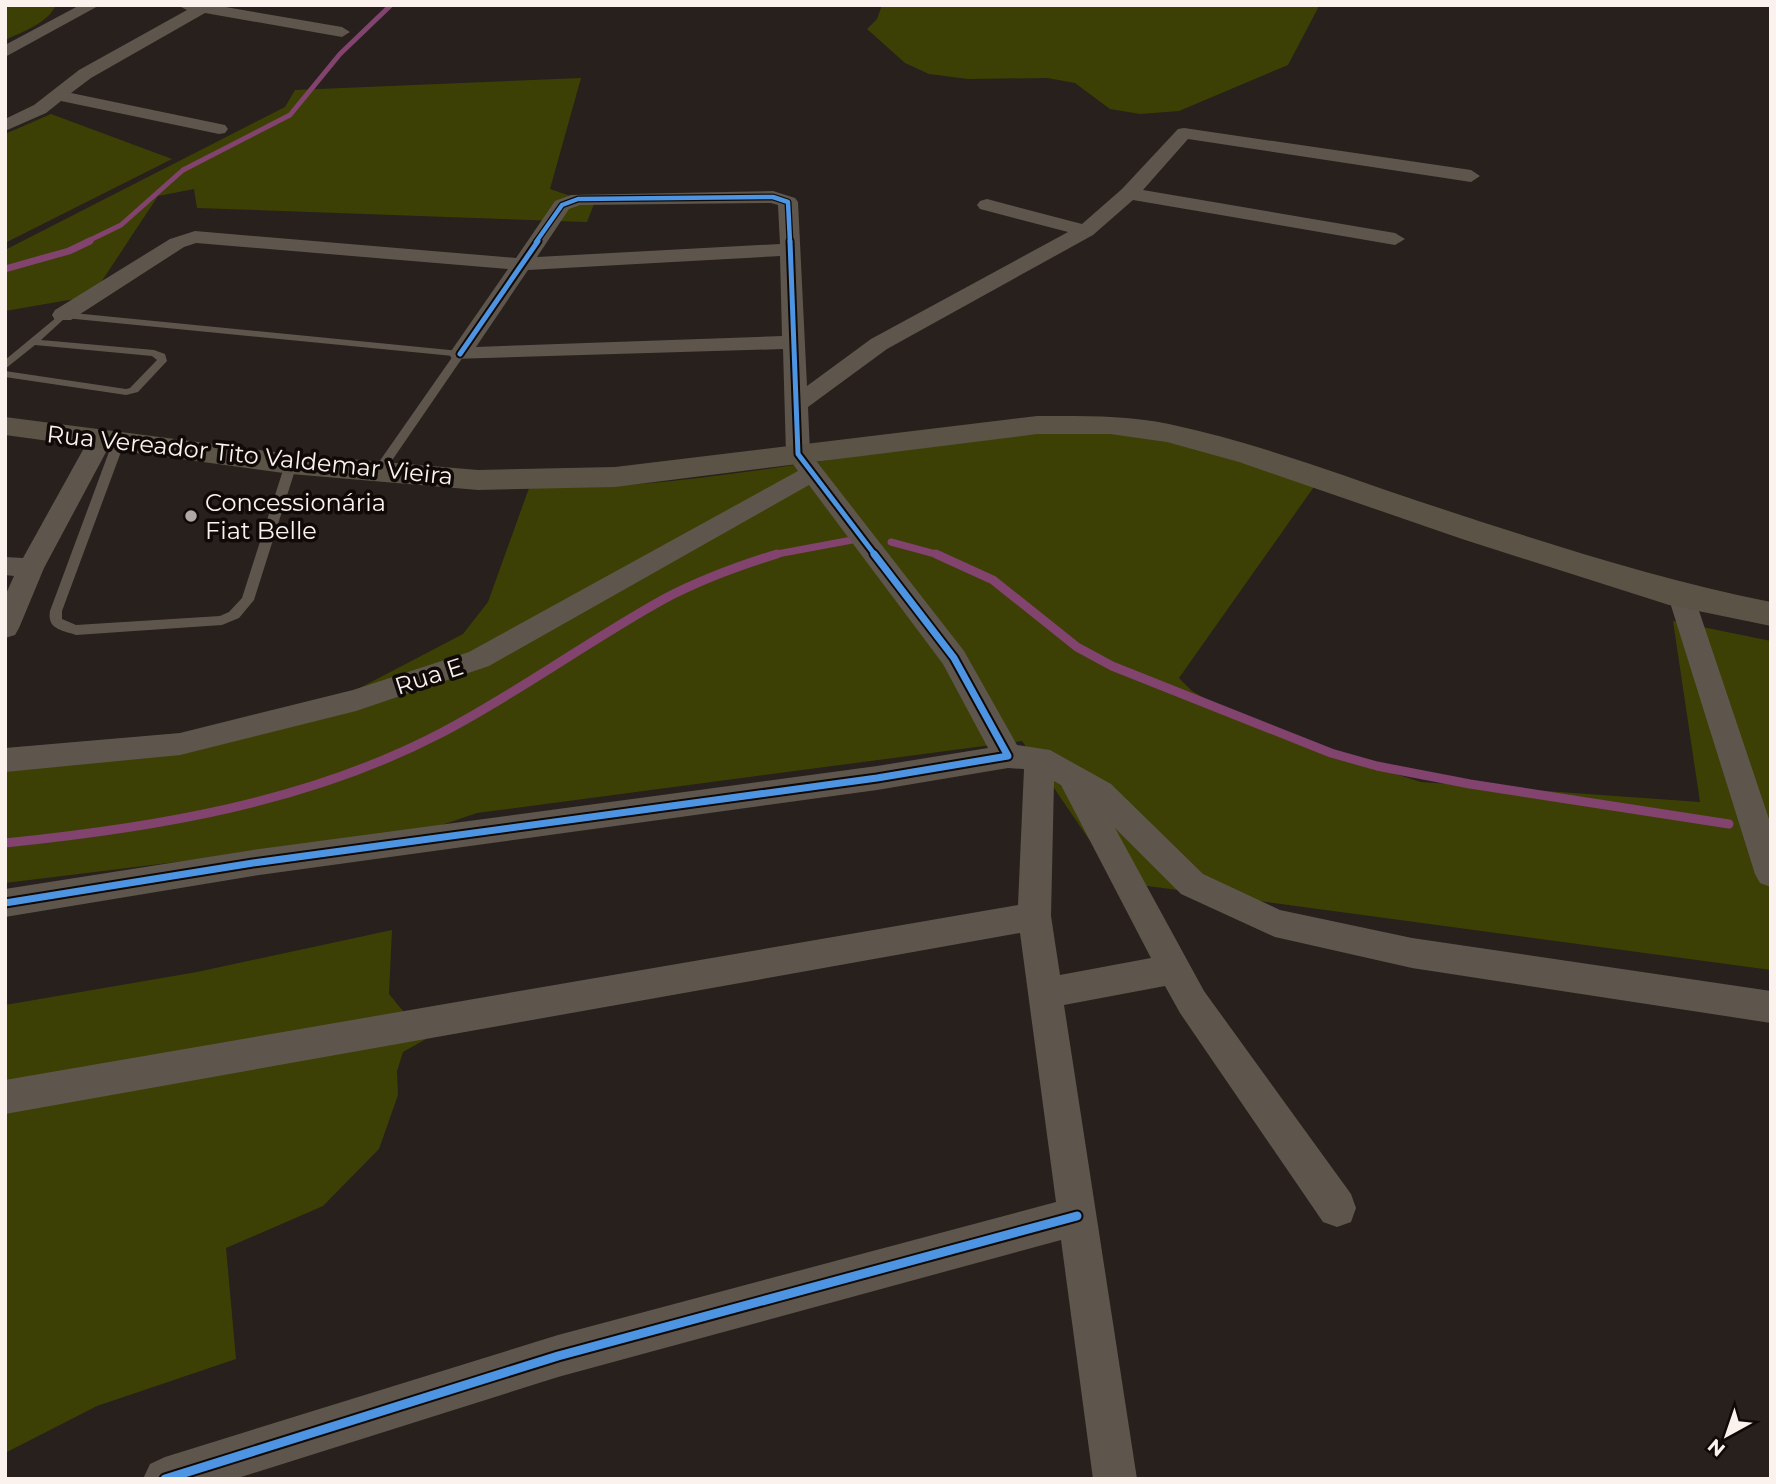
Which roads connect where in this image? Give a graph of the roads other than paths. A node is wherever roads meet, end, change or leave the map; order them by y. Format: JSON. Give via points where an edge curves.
{"nodes":[{"id":1,"x":92,"y":5,"type":"edge"},
{"id":2,"x":193,"y":7,"type":"edge"},
{"id":3,"x":73,"y":11,"type":"edge"},
{"id":4,"x":342,"y":32,"type":"dead end"},
{"id":5,"x":5,"y":52,"type":"edge"},
{"id":6,"x":55,"y":95,"type":"junction"},
{"id":7,"x":5,"y":126,"type":"edge"},
{"id":8,"x":219,"y":129,"type":"dead end"},
{"id":9,"x":1471,"y":176,"type":"dead end"},
{"id":10,"x":1129,"y":193,"type":"junction"},
{"id":11,"x":987,"y":205,"type":"dead end"},
{"id":12,"x":1086,"y":231,"type":"junction"},
{"id":13,"x":1395,"y":240,"type":"dead end"},
{"id":14,"x":791,"y":249,"type":"junction"},
{"id":15,"x":519,"y":264,"type":"junction"},
{"id":16,"x":63,"y":315,"type":"junction"},
{"id":17,"x":33,"y":342,"type":"junction"},
{"id":18,"x":795,"y":342,"type":"junction"},
{"id":19,"x":460,"y":354,"type":"junction"},
{"id":20,"x":5,"y":366,"type":"edge"},
{"id":21,"x":5,"y":374,"type":"edge"},
{"id":22,"x":796,"y":404,"type":"junction"},
{"id":23,"x":5,"y":426,"type":"edge"},
{"id":24,"x":110,"y":440,"type":"junction"},
{"id":25,"x":805,"y":463,"type":"junction"},
{"id":26,"x":291,"y":464,"type":"junction"},
{"id":27,"x":378,"y":472,"type":"junction"},
{"id":28,"x":18,"y":567,"type":"edge"},
{"id":29,"x":1681,"y":596,"type":"junction"},
{"id":30,"x":1771,"y":614,"type":"edge"},
{"id":31,"x":5,"y":628,"type":"edge"},
{"id":32,"x":1023,"y":757,"type":"junction"},
{"id":33,"x":5,"y":760,"type":"edge"},
{"id":34,"x":1072,"y":777,"type":"junction"},
{"id":35,"x":1771,"y":874,"type":"edge"},
{"id":36,"x":5,"y":903,"type":"edge"},
{"id":37,"x":1034,"y":916,"type":"junction"},
{"id":38,"x":1174,"y":969,"type":"junction"},
{"id":39,"x":1045,"y":993,"type":"junction"},
{"id":40,"x":1771,"y":1007,"type":"edge"},
{"id":41,"x":5,"y":1097,"type":"edge"},
{"id":42,"x":1337,"y":1208,"type":"dead end"},
{"id":43,"x":1077,"y":1216,"type":"junction"},
{"id":44,"x":165,"y":1479,"type":"edge"},
{"id":45,"x":1115,"y":1479,"type":"edge"}],
"edges":[{"from":1,"to":3,"type":"street"},
{"from":2,"to":4,"type":"street"},
{"from":2,"to":6,"type":"street"},
{"from":3,"to":5,"type":"street"},
{"from":6,"to":7,"type":"street","via":[[40,109]]},
{"from":6,"to":8,"type":"street"},
{"from":9,"to":10,"type":"street","via":[[1184,133]]},
{"from":10,"to":12,"type":"street"},
{"from":10,"to":13,"type":"street"},
{"from":11,"to":12,"type":"street"},
{"from":12,"to":22,"type":"street","via":[[879,344]]},
{"from":14,"to":15,"type":"street"},
{"from":14,"to":15,"type":"street","via":[[788,202],[773,197],[578,199],[562,205]]},
{"from":14,"to":18,"type":"street"},
{"from":15,"to":16,"type":"street","via":[[195,237],[177,243]]},
{"from":15,"to":19,"type":"street"},
{"from":16,"to":17,"type":"lane"},
{"from":16,"to":19,"type":"lane"},
{"from":17,"to":20,"type":"lane"},
{"from":17,"to":21,"type":"lane","via":[[154,353],[162,360],[134,390],[126,392]]},
{"from":18,"to":19,"type":"street"},
{"from":18,"to":22,"type":"street"},
{"from":19,"to":27,"type":"lane"},
{"from":22,"to":25,"type":"street"},
{"from":23,"to":24,"type":"main road","name":"Rua Vereador Tito Valdemar Vieira"},
{"from":24,"to":26,"type":"main road","name":"Rua Vereador Tito Valdemar Vieira"},
{"from":24,"to":26,"type":"lane","via":[[56,611],[55,620],[76,631],[234,615],[248,600]]},
{"from":24,"to":28,"type":"street"},
{"from":25,"to":27,"type":"main road","name":"Rua Vereador Tito Valdemar Vieira","via":[[615,477],[478,480]]},
{"from":25,"to":29,"type":"main road","name":"Rua Vereador Tito Valdemar Vieira","via":[[1037,425],[1110,425],[1168,433]]},
{"from":25,"to":32,"type":"street","via":[[954,658],[987,713]]},
{"from":25,"to":33,"type":"street","name":"Rua E","via":[[480,659],[356,700],[180,744]]},
{"from":26,"to":27,"type":"main road","name":"Rua Vereador Tito Valdemar Vieira"},
{"from":28,"to":31,"type":"street"},
{"from":29,"to":30,"type":"main road","name":"Rua Vereador Tito Valdemar Vieira"},
{"from":29,"to":35,"type":"street"},
{"from":32,"to":34,"type":"street"},
{"from":32,"to":36,"type":"street","via":[[253,863]]},
{"from":32,"to":37,"type":"street"},
{"from":34,"to":38,"type":"street"},
{"from":34,"to":40,"type":"street","via":[[1100,793],[1192,884],[1275,923],[1412,953]]},
{"from":37,"to":39,"type":"street"},
{"from":37,"to":41,"type":"street"},
{"from":38,"to":39,"type":"street"},
{"from":38,"to":42,"type":"street","via":[[1192,1002]]},
{"from":39,"to":43,"type":"street"},
{"from":43,"to":44,"type":"street","via":[[558,1356]]},
{"from":43,"to":45,"type":"street"}]}
